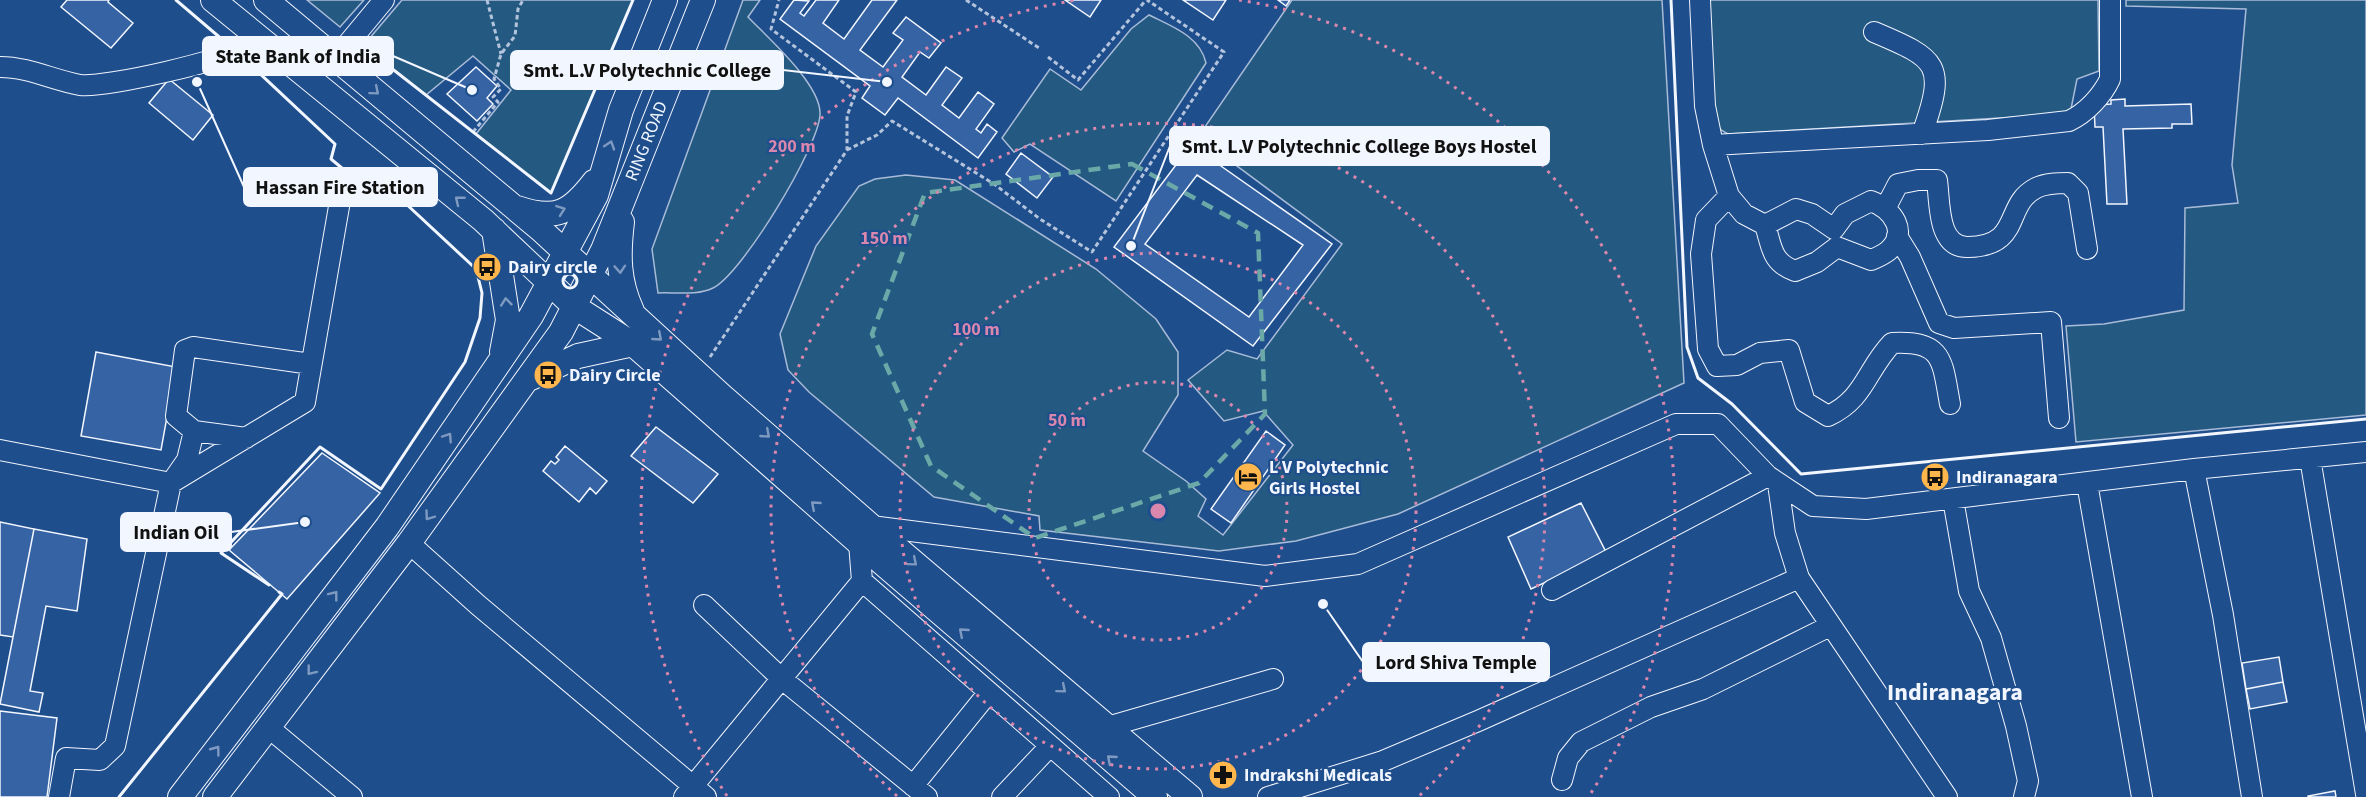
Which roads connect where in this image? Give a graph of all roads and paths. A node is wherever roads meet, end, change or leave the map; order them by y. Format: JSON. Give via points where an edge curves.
{"nodes":[{"id":1,"x":213,"y":0,"type":"edge"},
{"id":2,"x":384,"y":0,"type":"edge"},
{"id":3,"x":487,"y":0,"type":"edge"},
{"id":4,"x":523,"y":0,"type":"edge"},
{"id":5,"x":665,"y":0,"type":"edge"},
{"id":6,"x":703,"y":0,"type":"edge"},
{"id":7,"x":779,"y":0,"type":"edge"},
{"id":8,"x":966,"y":0,"type":"edge"},
{"id":9,"x":1147,"y":0,"type":"edge"},
{"id":10,"x":1700,"y":0,"type":"edge"},
{"id":11,"x":2110,"y":0,"type":"edge"},
{"id":12,"x":272,"y":5,"type":"edge"},
{"id":13,"x":1874,"y":32,"type":"dead end"},
{"id":14,"x":257,"y":35,"type":"junction"},
{"id":15,"x":1039,"y":48,"type":"dead end"},
{"id":16,"x":501,"y":54,"type":"junction"},
{"id":17,"x":1048,"y":57,"type":"dead end"},
{"id":18,"x":336,"y":58,"type":"junction"},
{"id":19,"x":0,"y":67,"type":"edge"},
{"id":20,"x":400,"y":112,"type":"junction"},
{"id":21,"x":473,"y":132,"type":"dead end"},
{"id":22,"x":1922,"y":134,"type":"junction"},
{"id":23,"x":379,"y":136,"type":"junction"},
{"id":24,"x":1713,"y":146,"type":"junction"},
{"id":25,"x":847,"y":150,"type":"junction"},
{"id":26,"x":600,"y":174,"type":"junction"},
{"id":27,"x":627,"y":190,"type":"junction"},
{"id":28,"x":341,"y":195,"type":"dead end"},
{"id":29,"x":1729,"y":196,"type":"junction"},
{"id":30,"x":509,"y":205,"type":"junction"},
{"id":31,"x":1886,"y":207,"type":"junction"},
{"id":32,"x":1765,"y":225,"type":"junction"},
{"id":33,"x":494,"y":230,"type":"junction"},
{"id":34,"x":1897,"y":236,"type":"junction"},
{"id":35,"x":570,"y":246,"type":"junction"},
{"id":36,"x":2087,"y":249,"type":"dead end"},
{"id":37,"x":590,"y":276,"type":"junction"},
{"id":38,"x":549,"y":282,"type":"junction"},
{"id":39,"x":575,"y":307,"type":"junction"},
{"id":40,"x":636,"y":318,"type":"junction"},
{"id":41,"x":633,"y":344,"type":"junction"},
{"id":42,"x":501,"y":360,"type":"junction"},
{"id":43,"x":311,"y":364,"type":"junction"},
{"id":44,"x":700,"y":374,"type":"junction"},
{"id":45,"x":525,"y":381,"type":"junction"},
{"id":46,"x":1950,"y":404,"type":"dead end"},
{"id":47,"x":2059,"y":418,"type":"dead end"},
{"id":48,"x":194,"y":431,"type":"junction"},
{"id":49,"x":246,"y":438,"type":"junction"},
{"id":50,"x":0,"y":450,"type":"edge"},
{"id":51,"x":2366,"y":452,"type":"edge"},
{"id":52,"x":2310,"y":458,"type":"junction"},
{"id":53,"x":2194,"y":469,"type":"junction"},
{"id":54,"x":1773,"y":480,"type":"junction"},
{"id":55,"x":171,"y":483,"type":"junction"},
{"id":56,"x":2086,"y":483,"type":"junction"},
{"id":57,"x":1953,"y":499,"type":"junction"},
{"id":58,"x":865,"y":535,"type":"junction"},
{"id":59,"x":409,"y":543,"type":"junction"},
{"id":60,"x":1799,"y":578,"type":"junction"},
{"id":61,"x":862,"y":581,"type":"junction"},
{"id":62,"x":1552,"y":590,"type":"dead end"},
{"id":63,"x":704,"y":605,"type":"dead end"},
{"id":64,"x":1830,"y":626,"type":"junction"},
{"id":65,"x":782,"y":679,"type":"junction"},
{"id":66,"x":1272,"y":679,"type":"dead end"},
{"id":67,"x":989,"y":692,"type":"junction"},
{"id":68,"x":268,"y":727,"type":"junction"},
{"id":69,"x":1107,"y":727,"type":"junction"},
{"id":70,"x":1050,"y":746,"type":"junction"},
{"id":71,"x":1562,"y":780,"type":"dead end"},
{"id":72,"x":920,"y":791,"type":"edge"},
{"id":73,"x":695,"y":793,"type":"edge"},
{"id":74,"x":2366,"y":794,"type":"edge"},
{"id":75,"x":59,"y":797,"type":"edge"},
{"id":76,"x":180,"y":797,"type":"edge"},
{"id":77,"x":215,"y":797,"type":"edge"},
{"id":78,"x":352,"y":797,"type":"edge"},
{"id":79,"x":1002,"y":797,"type":"edge"},
{"id":80,"x":1109,"y":797,"type":"edge"},
{"id":81,"x":1155,"y":797,"type":"edge"},
{"id":82,"x":1190,"y":797,"type":"edge"},
{"id":83,"x":1268,"y":797,"type":"edge"},
{"id":84,"x":1947,"y":797,"type":"edge"},
{"id":85,"x":2024,"y":797,"type":"edge"},
{"id":86,"x":2142,"y":797,"type":"edge"},
{"id":87,"x":2252,"y":797,"type":"edge"}],
"edges":[{"from":1,"to":14,"type":"main road"},
{"from":2,"to":18,"type":"street"},
{"from":3,"to":16,"type":"path"},
{"from":4,"to":16,"type":"path","via":[[514,36]]},
{"from":26,"to":5,"type":"main road","name":"RING ROAD","one_way":true},
{"from":6,"to":27,"type":"main road","name":"RING ROAD"},
{"from":7,"to":25,"type":"path","via":[[771,28],[856,92],[847,116]]},
{"from":8,"to":15,"type":"path"},
{"from":9,"to":17,"type":"path","via":[[1078,80]]},
{"from":9,"to":25,"type":"path","via":[[1224,52],[1092,252],[994,184],[892,121],[877,135]]},
{"from":10,"to":24,"type":"street","via":[[1706,106]]},
{"from":11,"to":22,"type":"street","via":[[2110,79],[2079,117],[2046,124]]},
{"from":12,"to":14,"type":"main road"},
{"from":12,"to":18,"type":"main road"},
{"from":13,"to":22,"type":"street","via":[[1917,50],[1933,71],[1934,100]]},
{"from":14,"to":19,"type":"street","via":[[249,45],[215,60],[104,84],[80,85]]},
{"from":14,"to":23,"type":"main road"},
{"from":16,"to":21,"type":"path","via":[[494,78],[501,89],[493,97],[498,102]]},
{"from":18,"to":20,"type":"main road","one_way":true},
{"from":20,"to":23,"type":"main road"},
{"from":20,"to":30,"type":"main road"},
{"from":22,"to":24,"type":"street"},
{"from":33,"to":23,"type":"main road","one_way":true},
{"from":24,"to":29,"type":"street"},
{"from":25,"to":44,"type":"path"},
{"from":30,"to":26,"type":"main road","one_way":true,"via":[[540,216],[562,211],[579,201]]},
{"from":26,"to":35,"type":"main road","name":"RING ROAD","via":[[596,195]]},
{"from":27,"to":37,"type":"main road","name":"RING ROAD"},
{"from":27,"to":40,"type":"main road","one_way":true,"via":[[619,265],[622,291]]},
{"from":28,"to":43,"type":"street"},
{"from":29,"to":32,"type":"street","via":[[1744,214]]},
{"from":29,"to":46,"type":"street","via":[[1706,220],[1701,254],[1708,349],[1717,366],[1737,365],[1760,353],[1789,350],[1805,402],[1828,416],[1845,408],[1861,390],[1879,357],[1892,343],[1924,344],[1935,352],[1943,370]]},
{"from":30,"to":35,"type":"main road"},
{"from":31,"to":32,"type":"street","via":[[1871,201],[1857,206],[1834,229],[1812,214],[1796,209]]},
{"from":31,"to":34,"type":"street","via":[[1896,218]]},
{"from":31,"to":36,"type":"street","via":[[1898,184],[1937,180],[1947,237],[1960,248],[1978,247],[1998,241],[2013,222],[2022,200],[2036,188],[2068,183],[2078,193]]},
{"from":32,"to":34,"type":"street","via":[[1781,265],[1795,271],[1817,262],[1837,247],[1870,260],[1888,251]]},
{"from":33,"to":38,"type":"main road"},
{"from":42,"to":33,"type":"main road","one_way":true,"via":[[508,320]]},
{"from":34,"to":47,"type":"street","via":[[1938,323],[1954,328],[2051,322]]},
{"from":35,"to":37,"type":"main road"},
{"from":35,"to":38,"type":"main road","name":"RING ROAD"},
{"from":37,"to":39,"type":"main road","name":"RING ROAD"},
{"from":37,"to":40,"type":"main road"},
{"from":38,"to":39,"type":"main road"},
{"from":38,"to":42,"type":"main road","name":"RING ROAD"},
{"from":39,"to":41,"type":"main road"},
{"from":39,"to":45,"type":"main road","name":"RING ROAD"},
{"from":40,"to":44,"type":"main road","one_way":true},
{"from":41,"to":45,"type":"main road","via":[[578,356]]},
{"from":58,"to":41,"type":"main road","one_way":true},
{"from":76,"to":42,"type":"main road","name":"RING ROAD","one_way":true,"via":[[387,527]]},
{"from":43,"to":48,"type":"street","via":[[193,347],[185,350],[176,416]]},
{"from":43,"to":49,"type":"street","via":[[304,402]]},
{"from":44,"to":58,"type":"main road","one_way":true},
{"from":45,"to":59,"type":"main road","name":"RING ROAD","one_way":true},
{"from":48,"to":49,"type":"street"},
{"from":48,"to":55,"type":"street","via":[[187,460]]},
{"from":49,"to":55,"type":"street"},
{"from":50,"to":55,"type":"street"},
{"from":51,"to":52,"type":"street"},
{"from":52,"to":53,"type":"street"},
{"from":52,"to":74,"type":"street"},
{"from":53,"to":56,"type":"street"},
{"from":53,"to":87,"type":"street","via":[[2223,615]]},
{"from":54,"to":57,"type":"street","via":[[1813,506],[1866,509]]},
{"from":54,"to":58,"type":"street","via":[[1718,424],[1676,424],[1358,564],[1265,576]]},
{"from":54,"to":60,"type":"street"},
{"from":54,"to":62,"type":"street"},
{"from":55,"to":75,"type":"street","via":[[115,746],[100,760],[66,758]]},
{"from":56,"to":57,"type":"street"},
{"from":56,"to":86,"type":"street"},
{"from":57,"to":85,"type":"street","via":[[1969,591],[1991,638],[2016,726],[2028,781]]},
{"from":58,"to":61,"type":"street"},
{"from":58,"to":69,"type":"main road","one_way":true},
{"from":81,"to":58,"type":"main road","one_way":true},
{"from":59,"to":68,"type":"main road","name":"RING ROAD","one_way":true},
{"from":59,"to":73,"type":"street"},
{"from":60,"to":64,"type":"street"},
{"from":60,"to":83,"type":"street","via":[[1383,761]]},
{"from":61,"to":65,"type":"street"},
{"from":61,"to":67,"type":"street"},
{"from":63,"to":65,"type":"street"},
{"from":64,"to":71,"type":"street","via":[[1703,689],[1652,707],[1581,742],[1568,758]]},
{"from":64,"to":84,"type":"street"},
{"from":65,"to":72,"type":"street"},
{"from":65,"to":73,"type":"street"},
{"from":66,"to":69,"type":"street"},
{"from":67,"to":70,"type":"street"},
{"from":67,"to":72,"type":"street"},
{"from":68,"to":77,"type":"main road","name":"RING ROAD"},
{"from":68,"to":78,"type":"street"},
{"from":69,"to":82,"type":"main road"},
{"from":70,"to":79,"type":"street"},
{"from":70,"to":80,"type":"street"}]}
